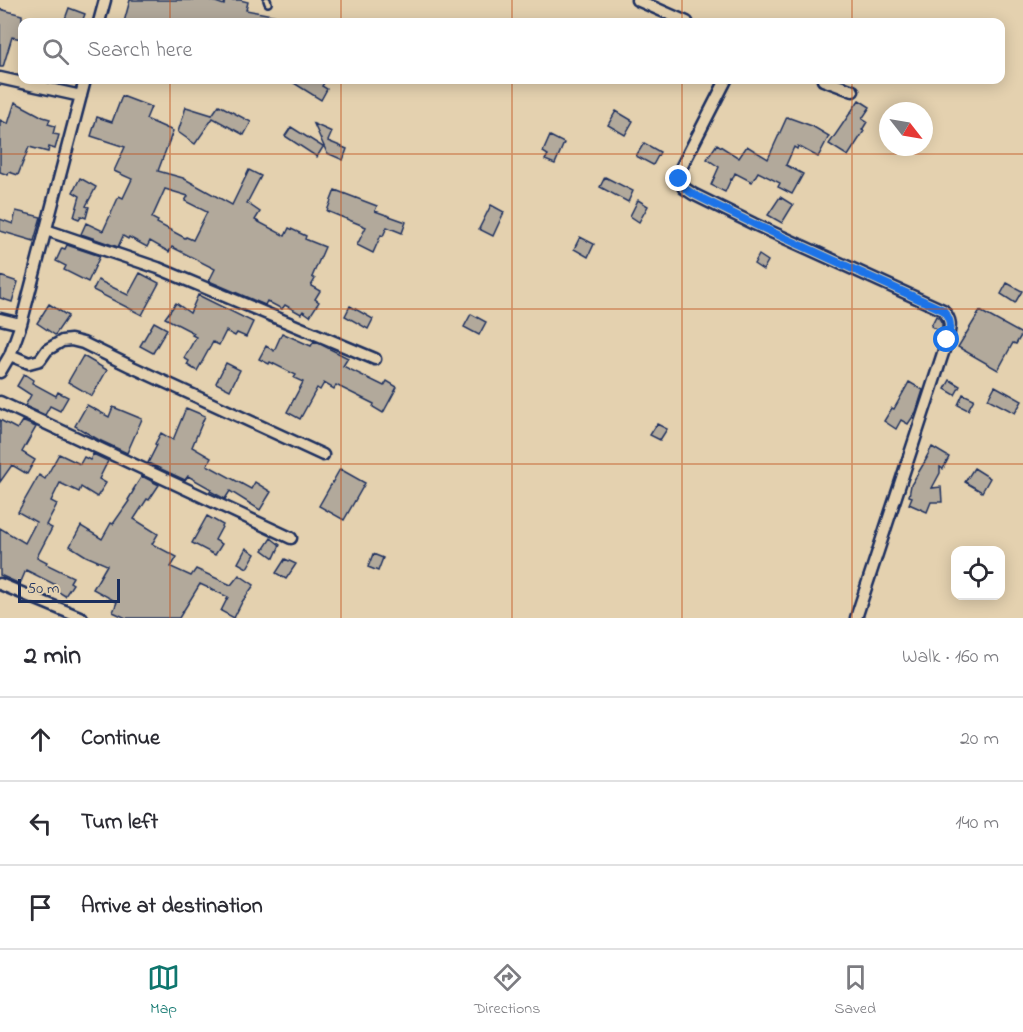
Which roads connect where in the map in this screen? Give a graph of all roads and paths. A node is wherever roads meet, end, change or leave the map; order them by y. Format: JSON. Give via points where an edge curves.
{"nodes":[{"id":1,"x":105,"y":0,"type":"edge"},
{"id":2,"x":637,"y":0,"type":"edge"},
{"id":3,"x":100,"y":18,"type":"edge"},
{"id":4,"x":678,"y":18,"type":"edge"},
{"id":5,"x":0,"y":78,"type":"edge"},
{"id":6,"x":18,"y":82,"type":"edge"},
{"id":7,"x":27,"y":84,"type":"edge"},
{"id":8,"x":84,"y":84,"type":"edge"},
{"id":9,"x":724,"y":84,"type":"edge"},
{"id":10,"x":835,"y":84,"type":"edge"},
{"id":11,"x":853,"y":91,"type":"dead end"},
{"id":12,"x":81,"y":96,"type":"junction"},
{"id":13,"x":46,"y":230,"type":"junction"},
{"id":14,"x":0,"y":319,"type":"edge"},
{"id":15,"x":21,"y":324,"type":"junction"},
{"id":16,"x":10,"y":355,"type":"junction"},
{"id":17,"x":375,"y":359,"type":"dead end"},
{"id":18,"x":0,"y":372,"type":"edge"},
{"id":19,"x":0,"y":402,"type":"edge"},
{"id":20,"x":323,"y":455,"type":"dead end"},
{"id":21,"x":291,"y":538,"type":"dead end"},
{"id":22,"x":0,"y":584,"type":"edge"},
{"id":23,"x":82,"y":618,"type":"edge"},
{"id":24,"x":856,"y":618,"type":"edge"}],
"edges":[{"from":1,"to":3,"type":"street"},
{"from":2,"to":4,"type":"street"},
{"from":5,"to":6,"type":"street"},
{"from":7,"to":12,"type":"street"},
{"from":8,"to":12,"type":"street"},
{"from":9,"to":24,"type":"street","via":[[680,170],[684,188],[943,310],[949,317],[947,340]]},
{"from":10,"to":11,"type":"street"},
{"from":12,"to":13,"type":"street"},
{"from":13,"to":15,"type":"street"},
{"from":13,"to":17,"type":"street","via":[[158,267]]},
{"from":14,"to":15,"type":"street"},
{"from":15,"to":16,"type":"street"},
{"from":16,"to":18,"type":"street"},
{"from":16,"to":20,"type":"street","via":[[29,363],[40,360],[62,341],[83,343]]},
{"from":19,"to":21,"type":"street"},
{"from":22,"to":23,"type":"street"}]}
